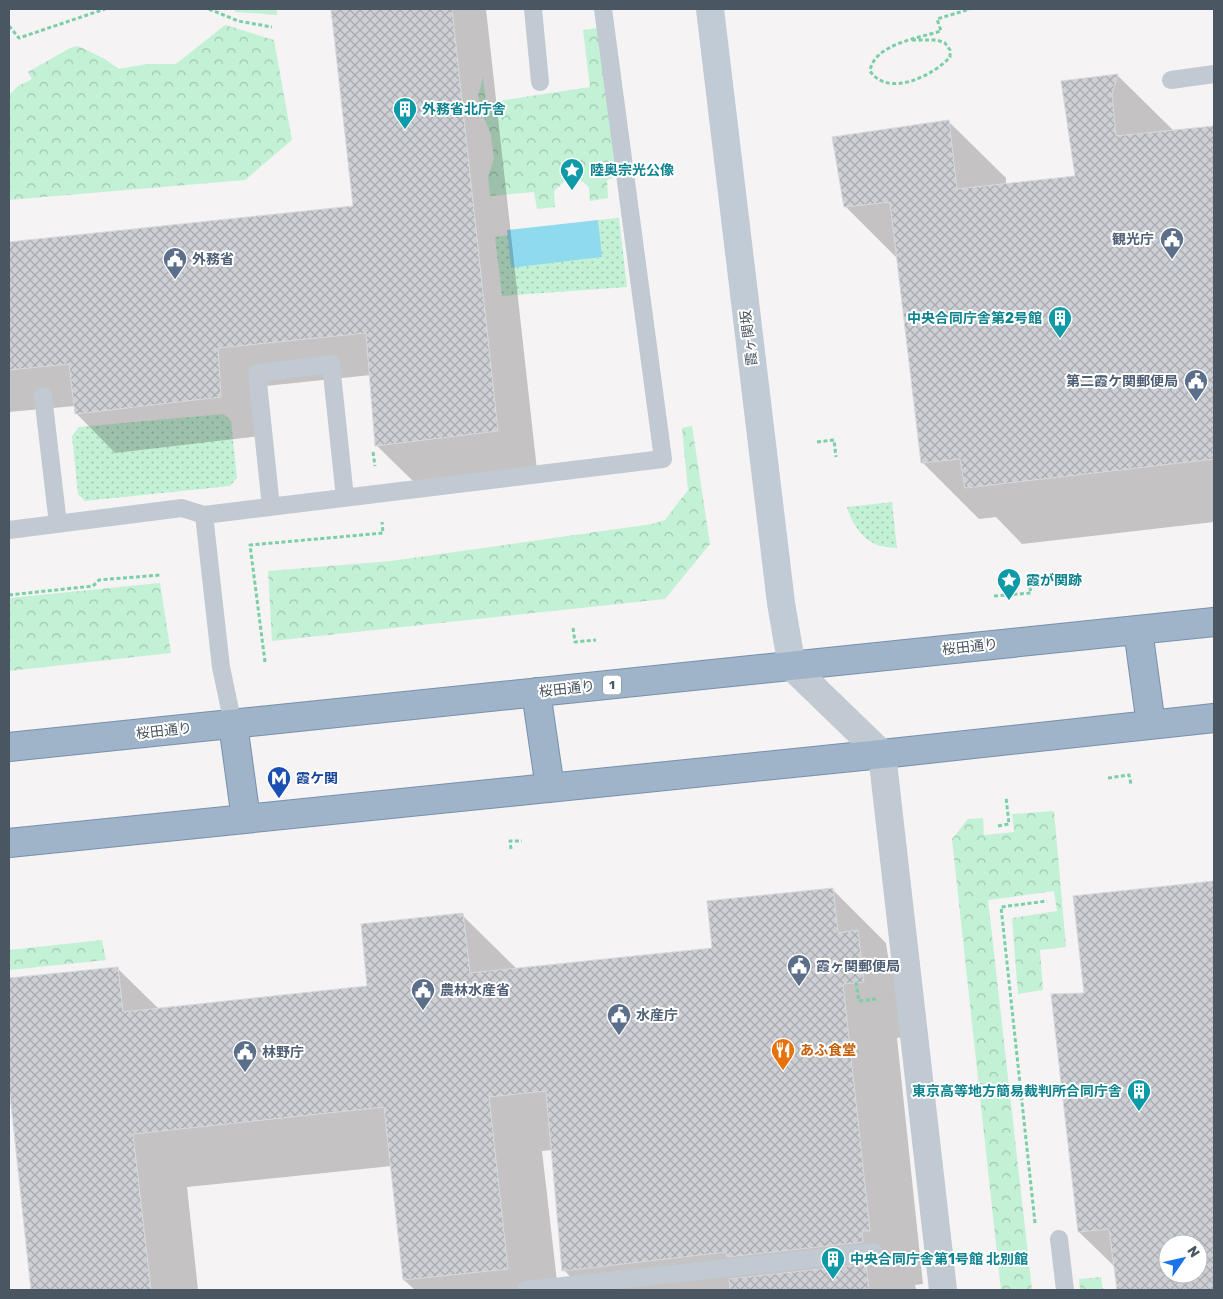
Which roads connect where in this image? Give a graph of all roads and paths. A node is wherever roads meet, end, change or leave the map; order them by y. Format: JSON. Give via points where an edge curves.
{"nodes":[{"id":1,"x":105,"y":9,"type":"edge"},
{"id":2,"x":209,"y":9,"type":"edge"},
{"id":3,"x":533,"y":9,"type":"edge"},
{"id":4,"x":603,"y":9,"type":"edge"},
{"id":5,"x":710,"y":9,"type":"edge"},
{"id":6,"x":970,"y":9,"type":"edge"},
{"id":7,"x":9,"y":26,"type":"edge"},
{"id":8,"x":272,"y":27,"type":"dead end"},
{"id":9,"x":912,"y":40,"type":"junction"},
{"id":10,"x":1214,"y":74,"type":"edge"},
{"id":11,"x":1170,"y":80,"type":"dead end"},
{"id":12,"x":540,"y":82,"type":"dead end"},
{"id":13,"x":43,"y":396,"type":"dead end"},
{"id":14,"x":817,"y":442,"type":"dead end"},
{"id":15,"x":373,"y":452,"type":"dead end"},
{"id":16,"x":836,"y":457,"type":"dead end"},
{"id":17,"x":380,"y":494,"type":"junction"},
{"id":18,"x":345,"y":498,"type":"junction"},
{"id":19,"x":271,"y":507,"type":"junction"},
{"id":20,"x":204,"y":515,"type":"junction"},
{"id":21,"x":58,"y":524,"type":"junction"},
{"id":22,"x":9,"y":530,"type":"edge"},
{"id":23,"x":160,"y":575,"type":"dead end"},
{"id":24,"x":1029,"y":583,"type":"dead end"},
{"id":25,"x":9,"y":595,"type":"edge"},
{"id":26,"x":994,"y":596,"type":"dead end"},
{"id":27,"x":1214,"y":622,"type":"edge"},
{"id":28,"x":573,"y":628,"type":"dead end"},
{"id":29,"x":1138,"y":630,"type":"junction"},
{"id":30,"x":596,"y":640,"type":"dead end"},
{"id":31,"x":265,"y":662,"type":"dead end"},
{"id":32,"x":792,"y":667,"type":"junction"},
{"id":33,"x":536,"y":692,"type":"junction"},
{"id":34,"x":1214,"y":718,"type":"edge"},
{"id":35,"x":233,"y":724,"type":"junction"},
{"id":36,"x":1150,"y":725,"type":"junction"},
{"id":37,"x":9,"y":747,"type":"edge"},
{"id":38,"x":882,"y":754,"type":"junction"},
{"id":39,"x":1108,"y":778,"type":"dead end"},
{"id":40,"x":1131,"y":784,"type":"dead end"},
{"id":41,"x":550,"y":788,"type":"junction"},
{"id":42,"x":1006,"y":798,"type":"dead end"},
{"id":43,"x":246,"y":819,"type":"junction"},
{"id":44,"x":998,"y":826,"type":"dead end"},
{"id":45,"x":522,"y":841,"type":"dead end"},
{"id":46,"x":9,"y":843,"type":"edge"},
{"id":47,"x":511,"y":849,"type":"dead end"},
{"id":48,"x":1047,"y":901,"type":"dead end"},
{"id":49,"x":856,"y":982,"type":"dead end"},
{"id":50,"x":885,"y":998,"type":"dead end"},
{"id":51,"x":1036,"y":1231,"type":"dead end"},
{"id":52,"x":1059,"y":1239,"type":"dead end"},
{"id":53,"x":874,"y":1252,"type":"dead end"},
{"id":54,"x":526,"y":1290,"type":"edge"},
{"id":55,"x":943,"y":1290,"type":"edge"},
{"id":56,"x":1065,"y":1290,"type":"edge"}],
"edges":[{"from":1,"to":7,"type":"path","via":[[19,38]]},
{"from":2,"to":8,"type":"path","via":[[238,21]]},
{"from":3,"to":12,"type":"lane"},
{"from":4,"to":17,"type":"lane","via":[[664,459]]},
{"from":5,"to":32,"type":"main road","name":"霞ヶ関坂","via":[[781,603]]},
{"from":6,"to":9,"type":"path","via":[[936,18],[941,31]]},
{"from":9,"to":9,"type":"path","via":[[900,43],[875,58],[870,72],[874,77],[889,84],[903,83],[934,71],[950,57],[945,43]]},
{"from":10,"to":11,"type":"lane"},
{"from":13,"to":21,"type":"lane"},
{"from":14,"to":16,"type":"path","via":[[834,440]]},
{"from":15,"to":17,"type":"path"},
{"from":17,"to":18,"type":"lane"},
{"from":17,"to":31,"type":"path","via":[[383,533],[250,545]]},
{"from":18,"to":19,"type":"lane"},
{"from":18,"to":19,"type":"lane","via":[[331,364],[257,373]]},
{"from":19,"to":20,"type":"lane"},
{"from":20,"to":21,"type":"lane","via":[[182,508]]},
{"from":20,"to":35,"type":"lane","via":[[221,667]]},
{"from":21,"to":22,"type":"lane"},
{"from":23,"to":25,"type":"path","via":[[99,580],[93,586]]},
{"from":24,"to":26,"type":"path","via":[[1030,593]]},
{"from":27,"to":29,"type":"highway","name":"桜田通り","number":"1"},
{"from":28,"to":30,"type":"path","via":[[575,642]]},
{"from":29,"to":32,"type":"highway","name":"桜田通り","number":"1"},
{"from":29,"to":36,"type":"highway"},
{"from":32,"to":33,"type":"highway","name":"桜田通り","number":"1"},
{"from":32,"to":38,"type":"street"},
{"from":33,"to":35,"type":"highway","name":"桜田通り","number":"1"},
{"from":33,"to":41,"type":"highway"},
{"from":34,"to":36,"type":"highway"},
{"from":35,"to":37,"type":"highway","name":"桜田通り","number":"1"},
{"from":35,"to":43,"type":"highway"},
{"from":36,"to":38,"type":"highway"},
{"from":38,"to":41,"type":"highway"},
{"from":38,"to":55,"type":"street"},
{"from":39,"to":40,"type":"path","via":[[1129,775]]},
{"from":41,"to":43,"type":"highway"},
{"from":42,"to":44,"type":"path","via":[[1009,824]]},
{"from":43,"to":46,"type":"highway"},
{"from":45,"to":47,"type":"path","via":[[510,841]]},
{"from":48,"to":51,"type":"path","via":[[1001,907]]},
{"from":49,"to":50,"type":"path","via":[[858,1001]]},
{"from":52,"to":56,"type":"lane"},
{"from":53,"to":54,"type":"lane"}]}
